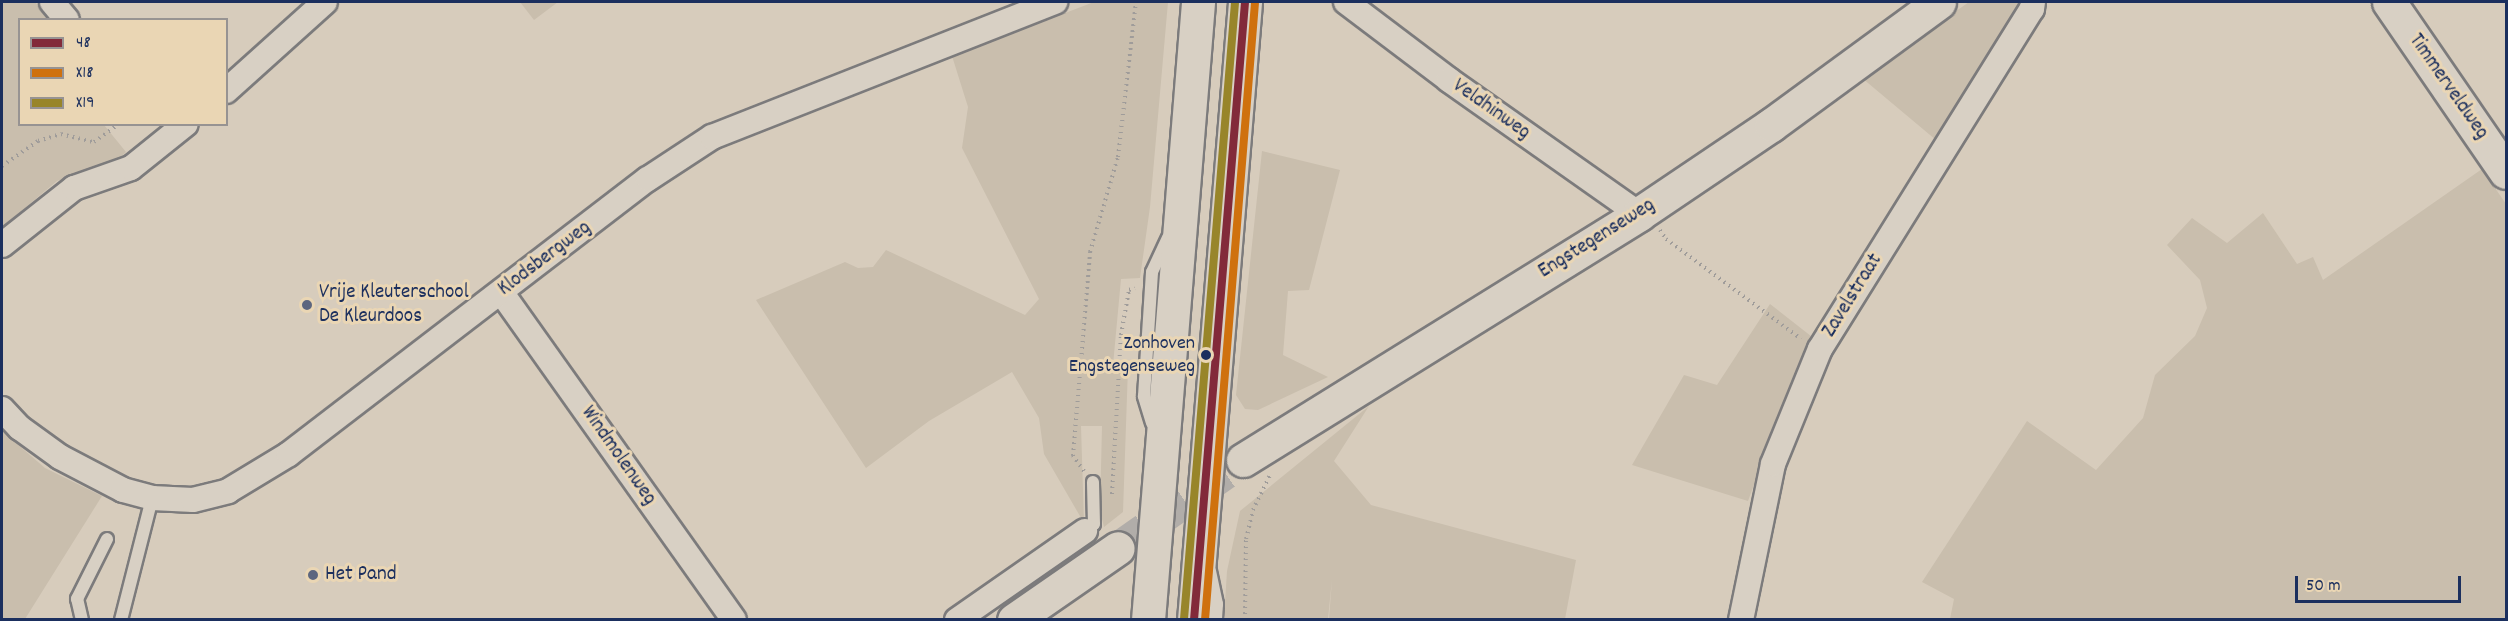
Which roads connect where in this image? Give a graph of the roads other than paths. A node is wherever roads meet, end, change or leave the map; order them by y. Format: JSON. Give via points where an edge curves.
{"nodes":[{"id":1,"x":52,"y":2,"type":"edge"},
{"id":2,"x":325,"y":2,"type":"edge"},
{"id":3,"x":1055,"y":2,"type":"edge"},
{"id":4,"x":1198,"y":2,"type":"edge"},
{"id":5,"x":1245,"y":2,"type":"edge"},
{"id":6,"x":1346,"y":2,"type":"edge"},
{"id":7,"x":1939,"y":2,"type":"edge"},
{"id":8,"x":2033,"y":2,"type":"edge"},
{"id":9,"x":2389,"y":2,"type":"edge"},
{"id":10,"x":65,"y":18,"type":"edge"},
{"id":11,"x":228,"y":89,"type":"edge"},
{"id":12,"x":169,"y":129,"type":"edge"},
{"id":13,"x":2506,"y":171,"type":"edge"},
{"id":14,"x":1639,"y":214,"type":"junction"},
{"id":15,"x":2,"y":245,"type":"edge"},
{"id":16,"x":501,"y":292,"type":"junction"},
{"id":17,"x":2,"y":409,"type":"edge"},
{"id":18,"x":1243,"y":460,"type":"tunnel mouth"},
{"id":19,"x":1093,"y":482,"type":"road end"},
{"id":20,"x":152,"y":498,"type":"junction"},
{"id":21,"x":1090,"y":527,"type":"joint"},
{"id":22,"x":1201,"y":530,"type":"junction"},
{"id":23,"x":107,"y":539,"type":"dead end"},
{"id":24,"x":1118,"y":548,"type":"tunnel mouth"},
{"id":25,"x":82,"y":620,"type":"edge"},
{"id":26,"x":121,"y":620,"type":"edge"},
{"id":27,"x":734,"y":620,"type":"edge"},
{"id":28,"x":957,"y":620,"type":"edge"},
{"id":29,"x":1014,"y":620,"type":"edge"},
{"id":30,"x":1148,"y":620,"type":"edge"},
{"id":31,"x":1194,"y":620,"type":"edge"},
{"id":32,"x":1216,"y":620,"type":"edge"},
{"id":33,"x":1741,"y":620,"type":"edge"}],
"edges":[{"from":1,"to":10,"type":"street"},
{"from":2,"to":11,"type":"street"},
{"from":3,"to":16,"type":"street","name":"Klodsbergweg","via":[[712,137],[648,179]]},
{"from":4,"to":30,"type":"main road"},
{"from":5,"to":22,"type":"main road"},
{"from":6,"to":14,"type":"street","name":"Veldhinweg"},
{"from":7,"to":14,"type":"main road","name":"Engstegenseweg"},
{"from":8,"to":33,"type":"street","name":"Zavelstraat","via":[[1820,350],[1773,464]]},
{"from":9,"to":13,"type":"main road","name":"Timmerveldweg"},
{"from":12,"to":15,"type":"street","via":[[115,176],[74,188]]},
{"from":14,"to":18,"type":"main road","name":"Engstegenseweg"},
{"from":16,"to":20,"type":"street","name":"Klodsbergweg","via":[[289,454],[228,491],[193,500]]},
{"from":16,"to":27,"type":"street","name":"Windmolenweg"},
{"from":17,"to":20,"type":"street","name":"Klodsbergweg","via":[[20,428],[60,457],[123,490]]},
{"from":19,"to":21,"type":"lane"},
{"from":20,"to":26,"type":"lane"},
{"from":21,"to":28,"type":"street"},
{"from":22,"to":31,"type":"main road"},
{"from":22,"to":32,"type":"lane","via":[[1217,604]]},
{"from":23,"to":25,"type":"lane","via":[[77,599]]},
{"from":24,"to":29,"type":"main road"}]}
